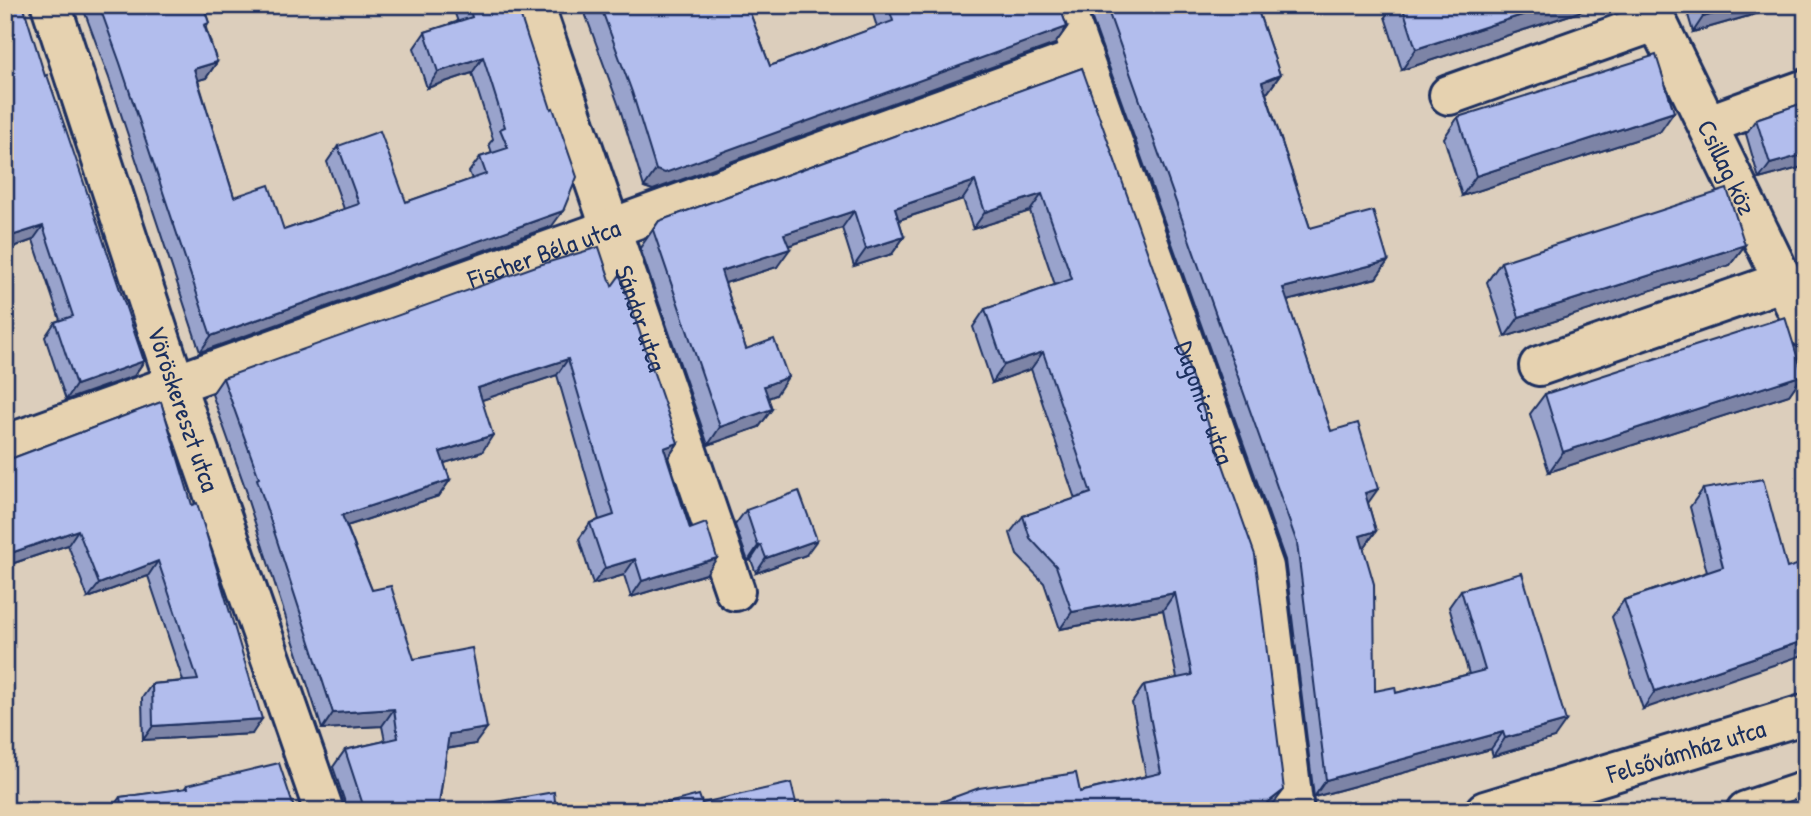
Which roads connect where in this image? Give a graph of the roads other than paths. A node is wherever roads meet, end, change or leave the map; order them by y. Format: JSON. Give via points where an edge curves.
{"nodes":[{"id":1,"x":51,"y":5,"type":"edge"},
{"id":2,"x":534,"y":5,"type":"edge"},
{"id":3,"x":1064,"y":5,"type":"edge"},
{"id":4,"x":1653,"y":13,"type":"edge"},
{"id":5,"x":1083,"y":57,"type":"junction"},
{"id":6,"x":1806,"y":89,"type":"edge"},
{"id":7,"x":1449,"y":94,"type":"dead end"},
{"id":8,"x":1709,"y":124,"type":"junction"},
{"id":9,"x":612,"y":228,"type":"junction"},
{"id":10,"x":1784,"y":281,"type":"junction"},
{"id":11,"x":1806,"y":328,"type":"edge"},
{"id":12,"x":1539,"y":366,"type":"dead end"},
{"id":13,"x":175,"y":383,"type":"junction"},
{"id":14,"x":5,"y":445,"type":"edge"},
{"id":15,"x":735,"y":592,"type":"dead end"},
{"id":16,"x":1806,"y":714,"type":"edge"},
{"id":17,"x":1806,"y":791,"type":"edge"},
{"id":18,"x":1507,"y":808,"type":"edge"},
{"id":19,"x":324,"y":811,"type":"edge"},
{"id":20,"x":1294,"y":811,"type":"edge"},
{"id":21,"x":1746,"y":811,"type":"edge"}],
"edges":[{"from":1,"to":13,"type":"street","name":"Vöröskereszt utca"},
{"from":2,"to":9,"type":"street","name":"Sándor utca"},
{"from":3,"to":5,"type":"street","name":"Dugonics utca"},
{"from":4,"to":7,"type":"street"},
{"from":4,"to":8,"type":"street","name":"Csillag köz"},
{"from":5,"to":9,"type":"street","name":"Fischer Béla utca"},
{"from":5,"to":20,"type":"street","name":"Dugonics utca","via":[[1264,567]]},
{"from":6,"to":8,"type":"street"},
{"from":8,"to":10,"type":"street","name":"Csillag köz"},
{"from":9,"to":13,"type":"street","name":"Fischer Béla utca"},
{"from":9,"to":15,"type":"street","name":"Sándor utca"},
{"from":10,"to":11,"type":"street","name":"Csillag köz"},
{"from":10,"to":12,"type":"street"},
{"from":13,"to":14,"type":"street","name":"Fischer Béla utca"},
{"from":13,"to":19,"type":"street","name":"Vöröskereszt utca"},
{"from":16,"to":18,"type":"street","name":"Felsővámház utca"},
{"from":17,"to":21,"type":"street"}]}
